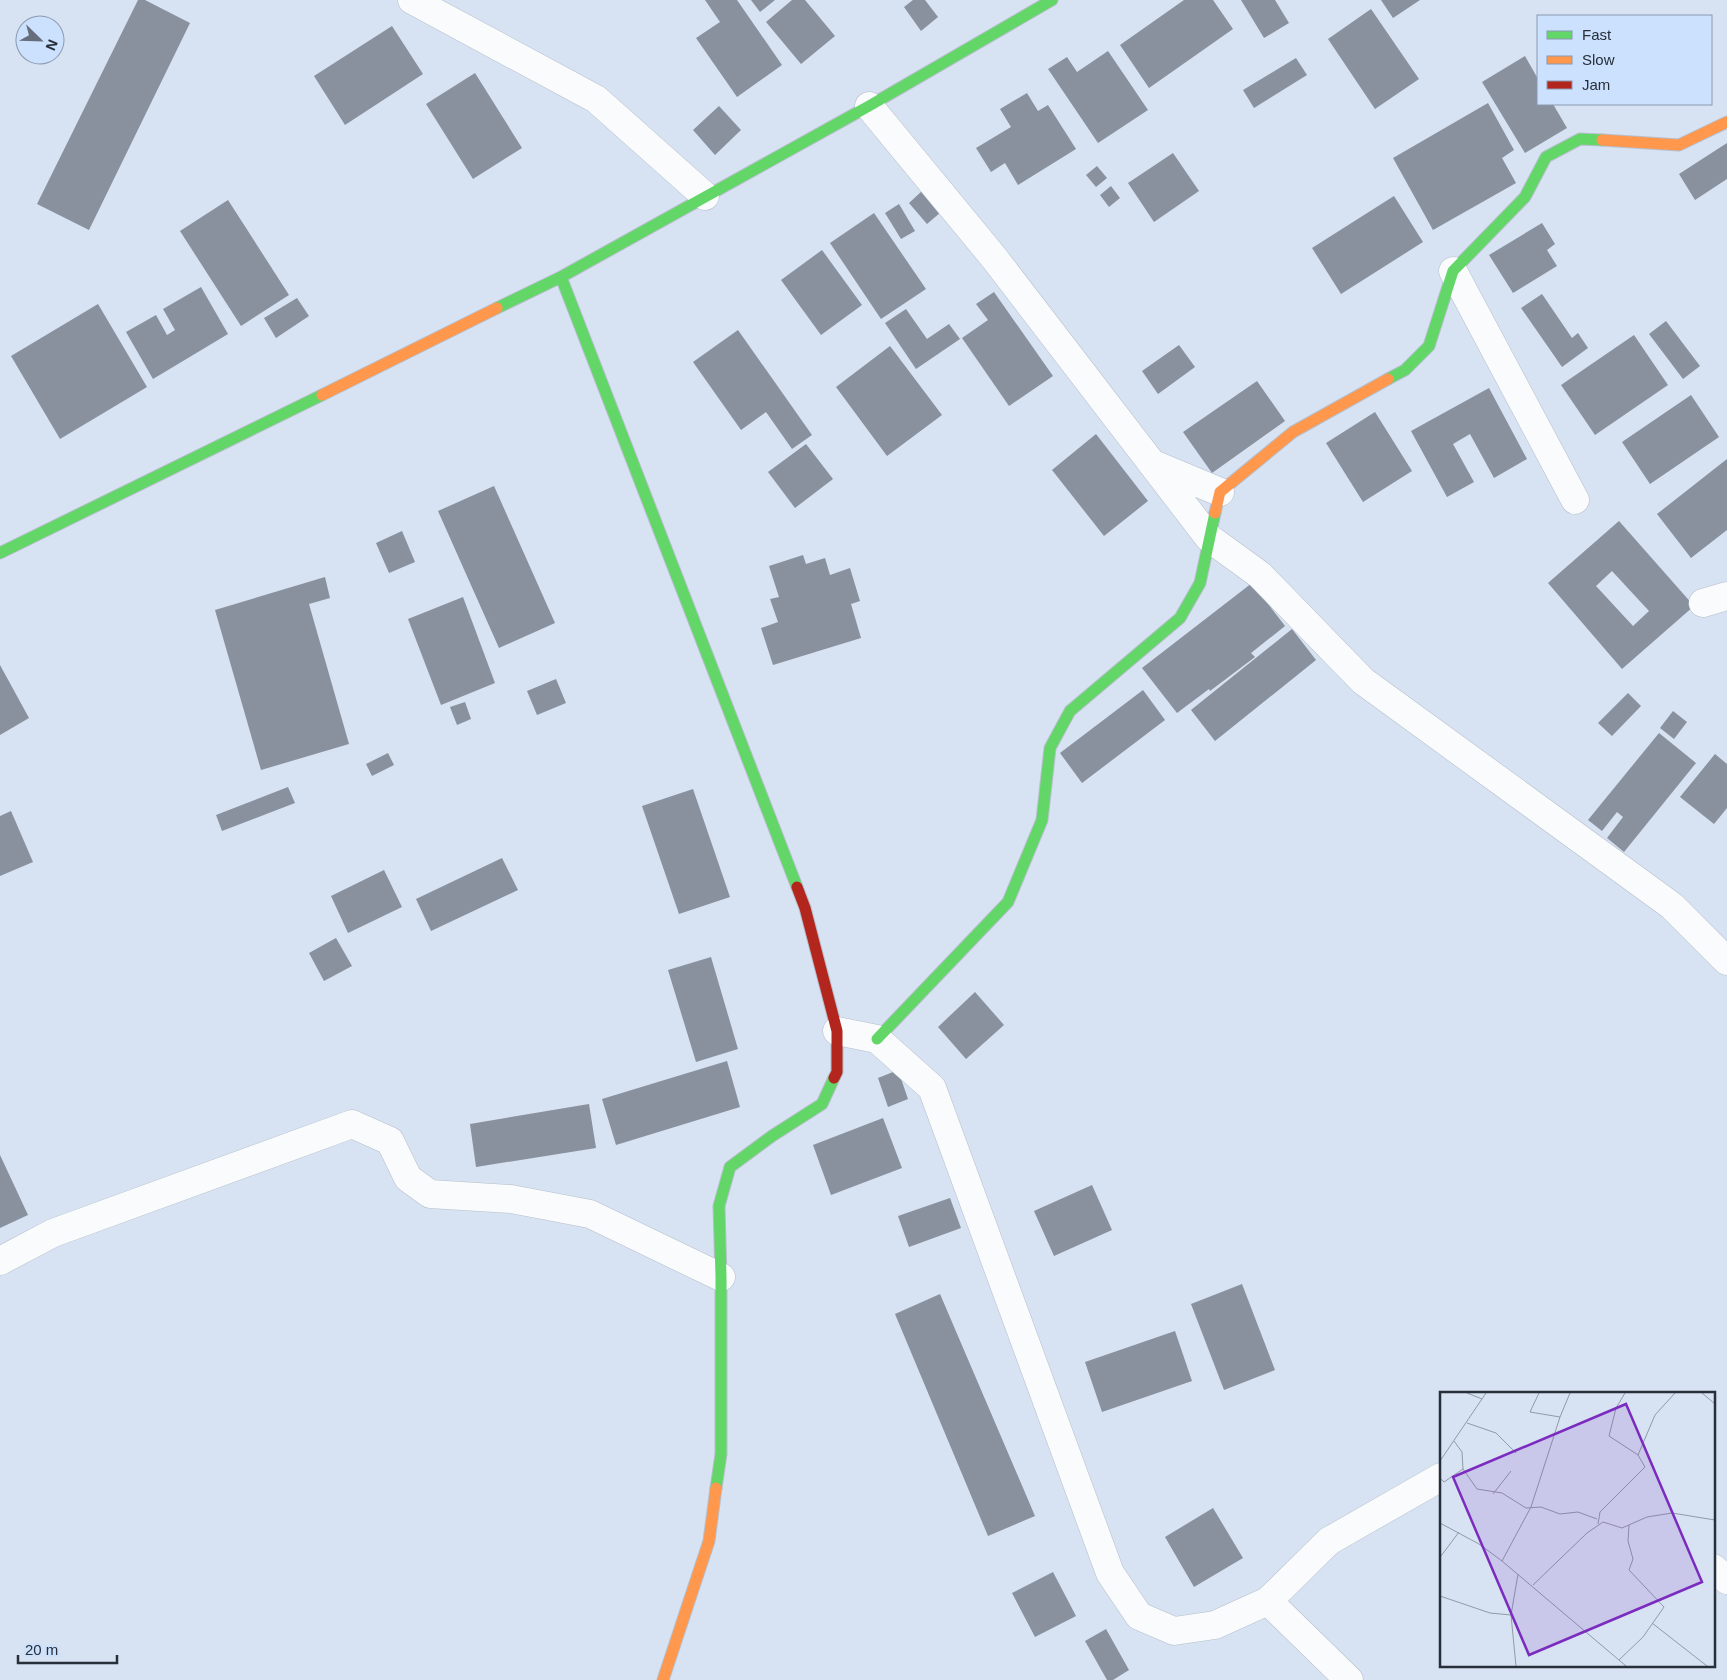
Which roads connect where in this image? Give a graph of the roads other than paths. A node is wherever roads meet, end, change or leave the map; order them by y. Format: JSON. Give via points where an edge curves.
{"nodes":[{"id":1,"x":412,"y":0,"type":"edge"},
{"id":2,"x":1052,"y":0,"type":"edge"},
{"id":3,"x":869,"y":106,"type":"junction"},
{"id":4,"x":1727,"y":122,"type":"edge"},
{"id":5,"x":705,"y":196,"type":"junction"},
{"id":6,"x":1453,"y":271,"type":"junction"},
{"id":7,"x":562,"y":277,"type":"junction"},
{"id":8,"x":1151,"y":463,"type":"junction"},
{"id":9,"x":1220,"y":492,"type":"junction"},
{"id":10,"x":1575,"y":500,"type":"dead end"},
{"id":11,"x":1209,"y":538,"type":"junction"},
{"id":12,"x":0,"y":553,"type":"edge"},
{"id":13,"x":1727,"y":962,"type":"edge"},
{"id":14,"x":838,"y":1031,"type":"junction"},
{"id":15,"x":877,"y":1039,"type":"junction"},
{"id":16,"x":0,"y":1261,"type":"edge"},
{"id":17,"x":721,"y":1277,"type":"junction"},
{"id":18,"x":1440,"y":1478,"type":"edge"},
{"id":19,"x":1714,"y":1569,"type":"edge"},
{"id":20,"x":1727,"y":1580,"type":"edge"},
{"id":21,"x":1268,"y":1601,"type":"junction"},
{"id":22,"x":663,"y":1680,"type":"edge"},
{"id":23,"x":1349,"y":1680,"type":"edge"}],
"edges":[{"from":1,"to":5,"type":"street","via":[[596,99]]},
{"from":2,"to":3,"type":"street"},
{"from":3,"to":5,"type":"street"},
{"from":3,"to":8,"type":"street","via":[[995,259]]},
{"from":4,"to":6,"type":"street","via":[[1678,145],[1580,139],[1546,157],[1525,197]]},
{"from":5,"to":7,"type":"street"},
{"from":6,"to":9,"type":"street","via":[[1430,346],[1405,370],[1293,432]]},
{"from":6,"to":10,"type":"street"},
{"from":7,"to":12,"type":"street"},
{"from":7,"to":14,"type":"street","via":[[805,908]]},
{"from":8,"to":9,"type":"street"},
{"from":8,"to":11,"type":"street"},
{"from":9,"to":11,"type":"street"},
{"from":11,"to":13,"type":"street","via":[[1260,575],[1362,681],[1672,906]]},
{"from":11,"to":15,"type":"street","via":[[1200,583],[1180,618],[1070,711],[1050,748],[1042,820],[1008,902]]},
{"from":14,"to":15,"type":"street"},
{"from":14,"to":17,"type":"street","via":[[837,1072],[822,1104],[730,1167],[719,1206]]},
{"from":15,"to":21,"type":"street","via":[[932,1088],[1110,1573],[1134,1609],[1139,1616],[1174,1631],[1215,1625]]},
{"from":16,"to":17,"type":"street","via":[[53,1234],[352,1124],[390,1141],[408,1178],[430,1194],[511,1199],[590,1214]]},
{"from":17,"to":22,"type":"street","via":[[721,1454],[709,1541]]},
{"from":18,"to":21,"type":"street","via":[[1329,1541]]},
{"from":19,"to":20,"type":"street"},
{"from":21,"to":23,"type":"street"}]}
